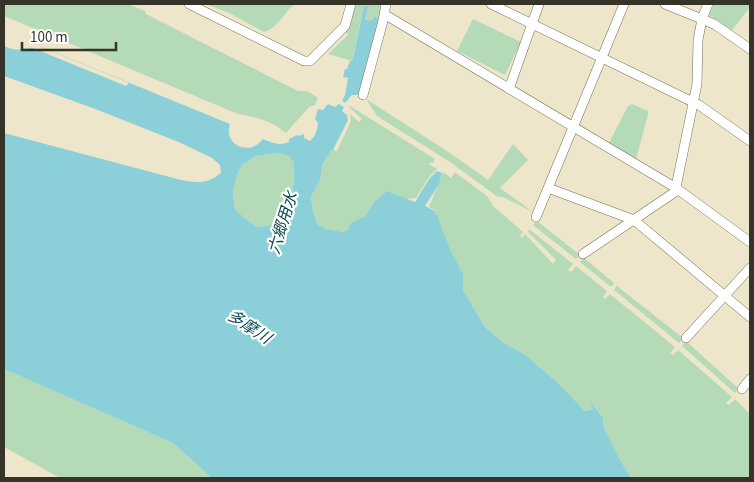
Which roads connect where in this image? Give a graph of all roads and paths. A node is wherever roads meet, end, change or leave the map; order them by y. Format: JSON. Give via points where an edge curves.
{"nodes":[{"id":1,"x":189,"y":4,"type":"edge"},
{"id":2,"x":351,"y":4,"type":"edge"},
{"id":3,"x":386,"y":4,"type":"edge"},
{"id":4,"x":491,"y":4,"type":"edge"},
{"id":5,"x":539,"y":4,"type":"edge"},
{"id":6,"x":624,"y":4,"type":"edge"},
{"id":7,"x":668,"y":4,"type":"edge"},
{"id":8,"x":708,"y":4,"type":"edge"},
{"id":9,"x":384,"y":14,"type":"junction"},
{"id":10,"x":702,"y":19,"type":"junction"},
{"id":11,"x":532,"y":24,"type":"junction"},
{"id":12,"x":750,"y":49,"type":"edge"},
{"id":13,"x":602,"y":59,"type":"junction"},
{"id":14,"x":509,"y":88,"type":"junction"},
{"id":15,"x":363,"y":95,"type":"dead end"},
{"id":16,"x":693,"y":103,"type":"junction"},
{"id":17,"x":573,"y":126,"type":"junction"},
{"id":18,"x":750,"y":141,"type":"edge"},
{"id":19,"x":548,"y":188,"type":"junction"},
{"id":20,"x":676,"y":188,"type":"junction"},
{"id":21,"x":536,"y":217,"type":"dead end"},
{"id":22,"x":634,"y":220,"type":"junction"},
{"id":23,"x":750,"y":242,"type":"edge"},
{"id":24,"x":583,"y":254,"type":"dead end"},
{"id":25,"x":750,"y":268,"type":"edge"},
{"id":26,"x":724,"y":296,"type":"junction"},
{"id":27,"x":750,"y":317,"type":"edge"},
{"id":28,"x":686,"y":338,"type":"dead end"},
{"id":29,"x":750,"y":380,"type":"edge"},
{"id":30,"x":742,"y":389,"type":"dead end"}],
"edges":[{"from":1,"to":2,"type":"street","via":[[304,61],[310,61],[345,26]]},
{"from":3,"to":9,"type":"street"},
{"from":4,"to":11,"type":"street"},
{"from":5,"to":11,"type":"street"},
{"from":6,"to":13,"type":"street"},
{"from":7,"to":10,"type":"street"},
{"from":8,"to":10,"type":"street"},
{"from":9,"to":14,"type":"street"},
{"from":9,"to":15,"type":"street"},
{"from":10,"to":12,"type":"street"},
{"from":10,"to":16,"type":"street"},
{"from":11,"to":13,"type":"street"},
{"from":11,"to":14,"type":"street"},
{"from":13,"to":16,"type":"street"},
{"from":13,"to":17,"type":"street"},
{"from":14,"to":17,"type":"street"},
{"from":16,"to":18,"type":"street"},
{"from":16,"to":20,"type":"street"},
{"from":17,"to":19,"type":"street"},
{"from":17,"to":20,"type":"street"},
{"from":19,"to":21,"type":"street"},
{"from":19,"to":22,"type":"street"},
{"from":20,"to":22,"type":"street","via":[[676,192]]},
{"from":20,"to":23,"type":"street"},
{"from":22,"to":24,"type":"street"},
{"from":22,"to":26,"type":"street"},
{"from":25,"to":26,"type":"street"},
{"from":26,"to":27,"type":"street"},
{"from":26,"to":28,"type":"street"},
{"from":29,"to":30,"type":"street"}]}
